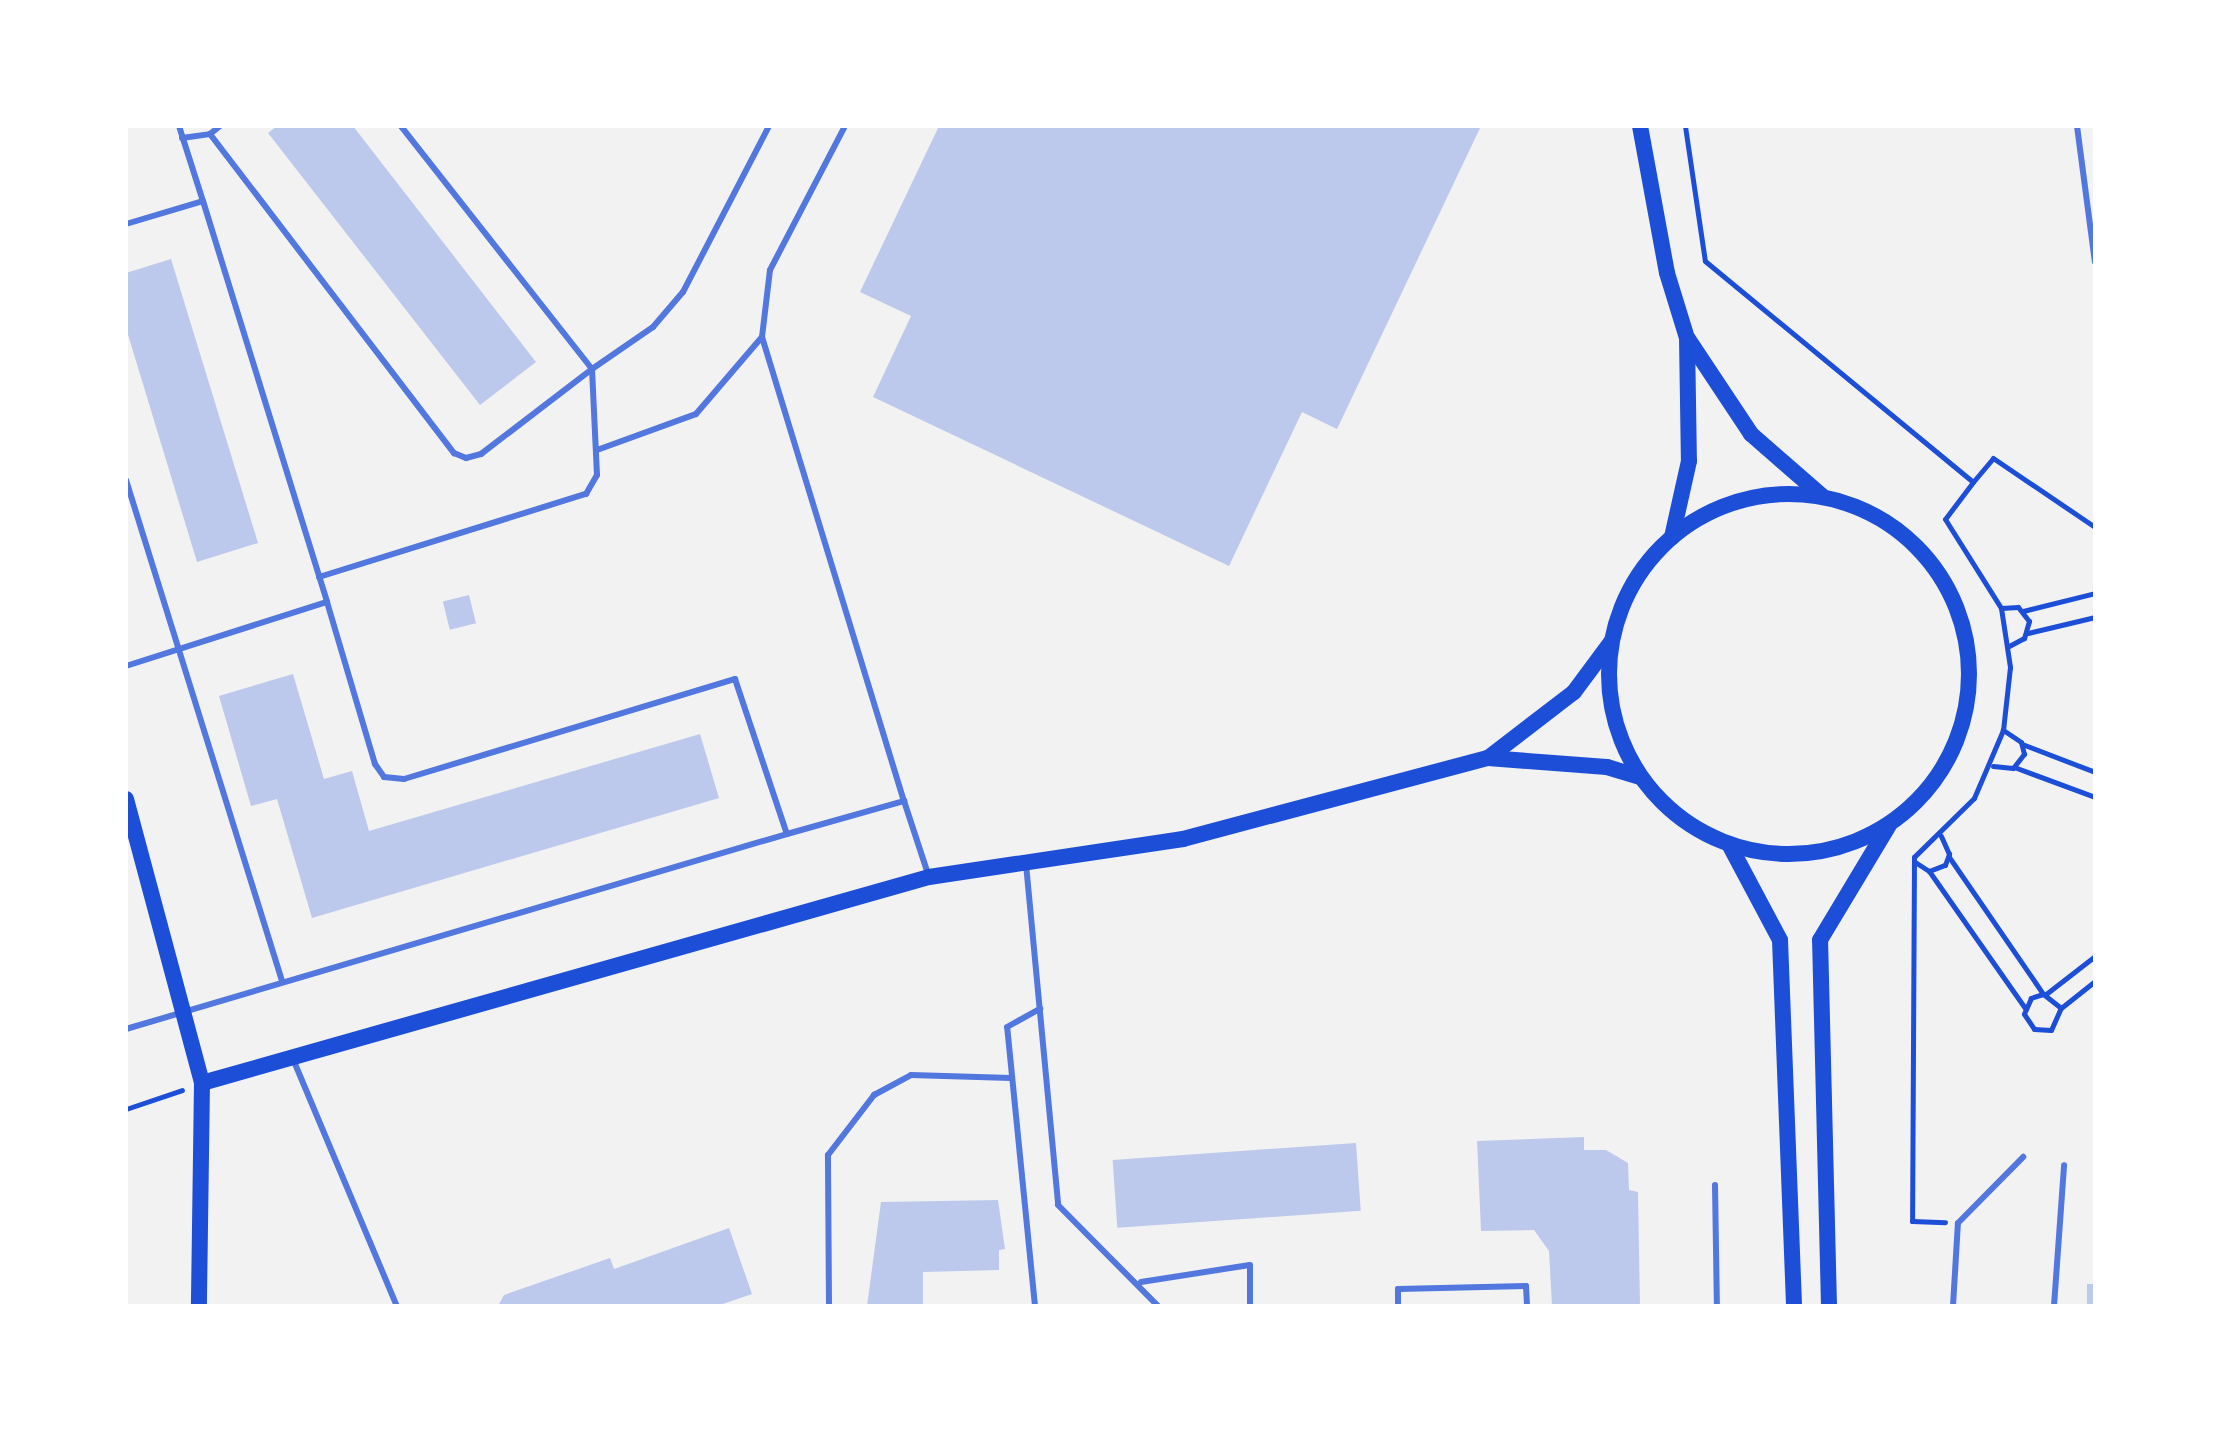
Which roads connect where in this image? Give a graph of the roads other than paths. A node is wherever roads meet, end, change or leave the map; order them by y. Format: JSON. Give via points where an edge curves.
{"nodes":[{"id":1,"x":179,"y":126,"type":"edge"},
{"id":2,"x":220,"y":126,"type":"edge"},
{"id":3,"x":401,"y":126,"type":"edge"},
{"id":4,"x":769,"y":126,"type":"edge"},
{"id":5,"x":845,"y":126,"type":"edge"},
{"id":6,"x":1640,"y":126,"type":"edge"},
{"id":7,"x":2077,"y":126,"type":"edge"},
{"id":8,"x":210,"y":134,"type":"junction"},
{"id":9,"x":182,"y":138,"type":"junction"},
{"id":10,"x":203,"y":201,"type":"junction"},
{"id":11,"x":126,"y":224,"type":"edge"},
{"id":12,"x":2095,"y":262,"type":"edge"},
{"id":13,"x":762,"y":337,"type":"junction"},
{"id":14,"x":1687,"y":338,"type":"junction"},
{"id":15,"x":592,"y":369,"type":"junction"},
{"id":16,"x":597,"y":450,"type":"junction"},
{"id":17,"x":126,"y":480,"type":"edge"},
{"id":18,"x":1822,"y":496,"type":"junction"},
{"id":19,"x":1672,"y":537,"type":"junction"},
{"id":20,"x":319,"y":577,"type":"junction"},
{"id":21,"x":327,"y":602,"type":"junction"},
{"id":22,"x":1612,"y":640,"type":"junction"},
{"id":23,"x":178,"y":650,"type":"junction"},
{"id":24,"x":126,"y":666,"type":"edge"},
{"id":25,"x":1488,"y":758,"type":"junction"},
{"id":26,"x":1640,"y":777,"type":"junction"},
{"id":27,"x":904,"y":801,"type":"junction"},
{"id":28,"x":127,"y":803,"type":"edge"},
{"id":29,"x":1890,"y":824,"type":"junction"},
{"id":30,"x":787,"y":834,"type":"junction"},
{"id":31,"x":1730,"y":846,"type":"junction"},
{"id":32,"x":1026,"y":864,"type":"junction"},
{"id":33,"x":929,"y":877,"type":"junction"},
{"id":34,"x":282,"y":981,"type":"junction"},
{"id":35,"x":1040,"y":1009,"type":"junction"},
{"id":36,"x":185,"y":1010,"type":"junction"},
{"id":37,"x":126,"y":1029,"type":"edge"},
{"id":38,"x":292,"y":1056,"type":"junction"},
{"id":39,"x":1011,"y":1078,"type":"junction"},
{"id":40,"x":202,"y":1083,"type":"junction"},
{"id":41,"x":2023,"y":1157,"type":"dead end"},
{"id":42,"x":2064,"y":1165,"type":"dead end"},
{"id":43,"x":1715,"y":1185,"type":"dead end"},
{"id":44,"x":1141,"y":1282,"type":"junction"},
{"id":45,"x":199,"y":1306,"type":"edge"},
{"id":46,"x":397,"y":1306,"type":"edge"},
{"id":47,"x":829,"y":1306,"type":"edge"},
{"id":48,"x":1035,"y":1306,"type":"edge"},
{"id":49,"x":1158,"y":1306,"type":"edge"},
{"id":50,"x":1250,"y":1306,"type":"edge"},
{"id":51,"x":1398,"y":1306,"type":"edge"},
{"id":52,"x":1527,"y":1306,"type":"edge"},
{"id":53,"x":1717,"y":1306,"type":"edge"},
{"id":54,"x":1794,"y":1306,"type":"edge"},
{"id":55,"x":1829,"y":1306,"type":"edge"},
{"id":56,"x":1953,"y":1306,"type":"edge"},
{"id":57,"x":2054,"y":1306,"type":"edge"}],
"edges":[{"from":1,"to":9,"type":"lane"},
{"from":2,"to":8,"type":"lane"},
{"from":3,"to":15,"type":"lane"},
{"from":4,"to":15,"type":"lane","via":[[683,292],[653,327]]},
{"from":5,"to":13,"type":"lane","via":[[770,270]]},
{"from":6,"to":14,"type":"main road","via":[[1667,273]]},
{"from":7,"to":12,"type":"lane"},
{"from":8,"to":9,"type":"lane"},
{"from":8,"to":15,"type":"lane","via":[[454,453],[481,454]]},
{"from":9,"to":10,"type":"lane"},
{"from":10,"to":11,"type":"lane"},
{"from":10,"to":20,"type":"lane"},
{"from":13,"to":16,"type":"lane","via":[[696,414]]},
{"from":13,"to":27,"type":"lane"},
{"from":14,"to":18,"type":"main road","via":[[1751,434]]},
{"from":14,"to":19,"type":"main road","via":[[1689,461]]},
{"from":15,"to":16,"type":"lane"},
{"from":16,"to":20,"type":"lane","via":[[597,475],[586,494]]},
{"from":17,"to":23,"type":"lane"},
{"from":18,"to":19,"type":"main road","via":[[1742,500]]},
{"from":18,"to":29,"type":"main road","via":[[1870,512],[1905,535],[1955,601],[1967,641],[1969,683],[1952,750],[1922,797]]},
{"from":19,"to":22,"type":"main road","via":[[1633,584]]},
{"from":20,"to":21,"type":"lane"},
{"from":21,"to":23,"type":"lane"},
{"from":21,"to":30,"type":"lane","via":[[384,777],[404,779],[735,679]]},
{"from":22,"to":25,"type":"main road","via":[[1574,692]]},
{"from":22,"to":26,"type":"main road","via":[[1609,694],[1619,736]]},
{"from":23,"to":24,"type":"lane"},
{"from":23,"to":34,"type":"lane"},
{"from":25,"to":26,"type":"main road","via":[[1607,767]]},
{"from":25,"to":32,"type":"main road","via":[[1183,839]]},
{"from":26,"to":31,"type":"main road","via":[[1680,819]]},
{"from":27,"to":30,"type":"lane"},
{"from":27,"to":33,"type":"lane"},
{"from":28,"to":36,"type":"main road"},
{"from":29,"to":31,"type":"main road","via":[[1840,848],[1799,855]]},
{"from":29,"to":55,"type":"main road","via":[[1820,940]]},
{"from":30,"to":34,"type":"lane"},
{"from":31,"to":54,"type":"main road","via":[[1780,940]]},
{"from":32,"to":33,"type":"main road"},
{"from":32,"to":35,"type":"lane"},
{"from":33,"to":38,"type":"main road"},
{"from":34,"to":36,"type":"lane"},
{"from":35,"to":39,"type":"lane","via":[[1007,1027]]},
{"from":35,"to":44,"type":"lane","via":[[1058,1205]]},
{"from":36,"to":37,"type":"lane"},
{"from":36,"to":40,"type":"main road"},
{"from":38,"to":40,"type":"main road"},
{"from":38,"to":46,"type":"lane"},
{"from":39,"to":47,"type":"lane","via":[[911,1075],[874,1095],[828,1155]]},
{"from":39,"to":48,"type":"lane"},
{"from":40,"to":45,"type":"main road"},
{"from":41,"to":56,"type":"lane","via":[[1958,1223]]},
{"from":42,"to":57,"type":"lane"},
{"from":43,"to":53,"type":"lane"},
{"from":44,"to":49,"type":"lane"},
{"from":44,"to":50,"type":"lane","via":[[1250,1265]]},
{"from":51,"to":52,"type":"lane","via":[[1398,1289],[1526,1286]]}]}
